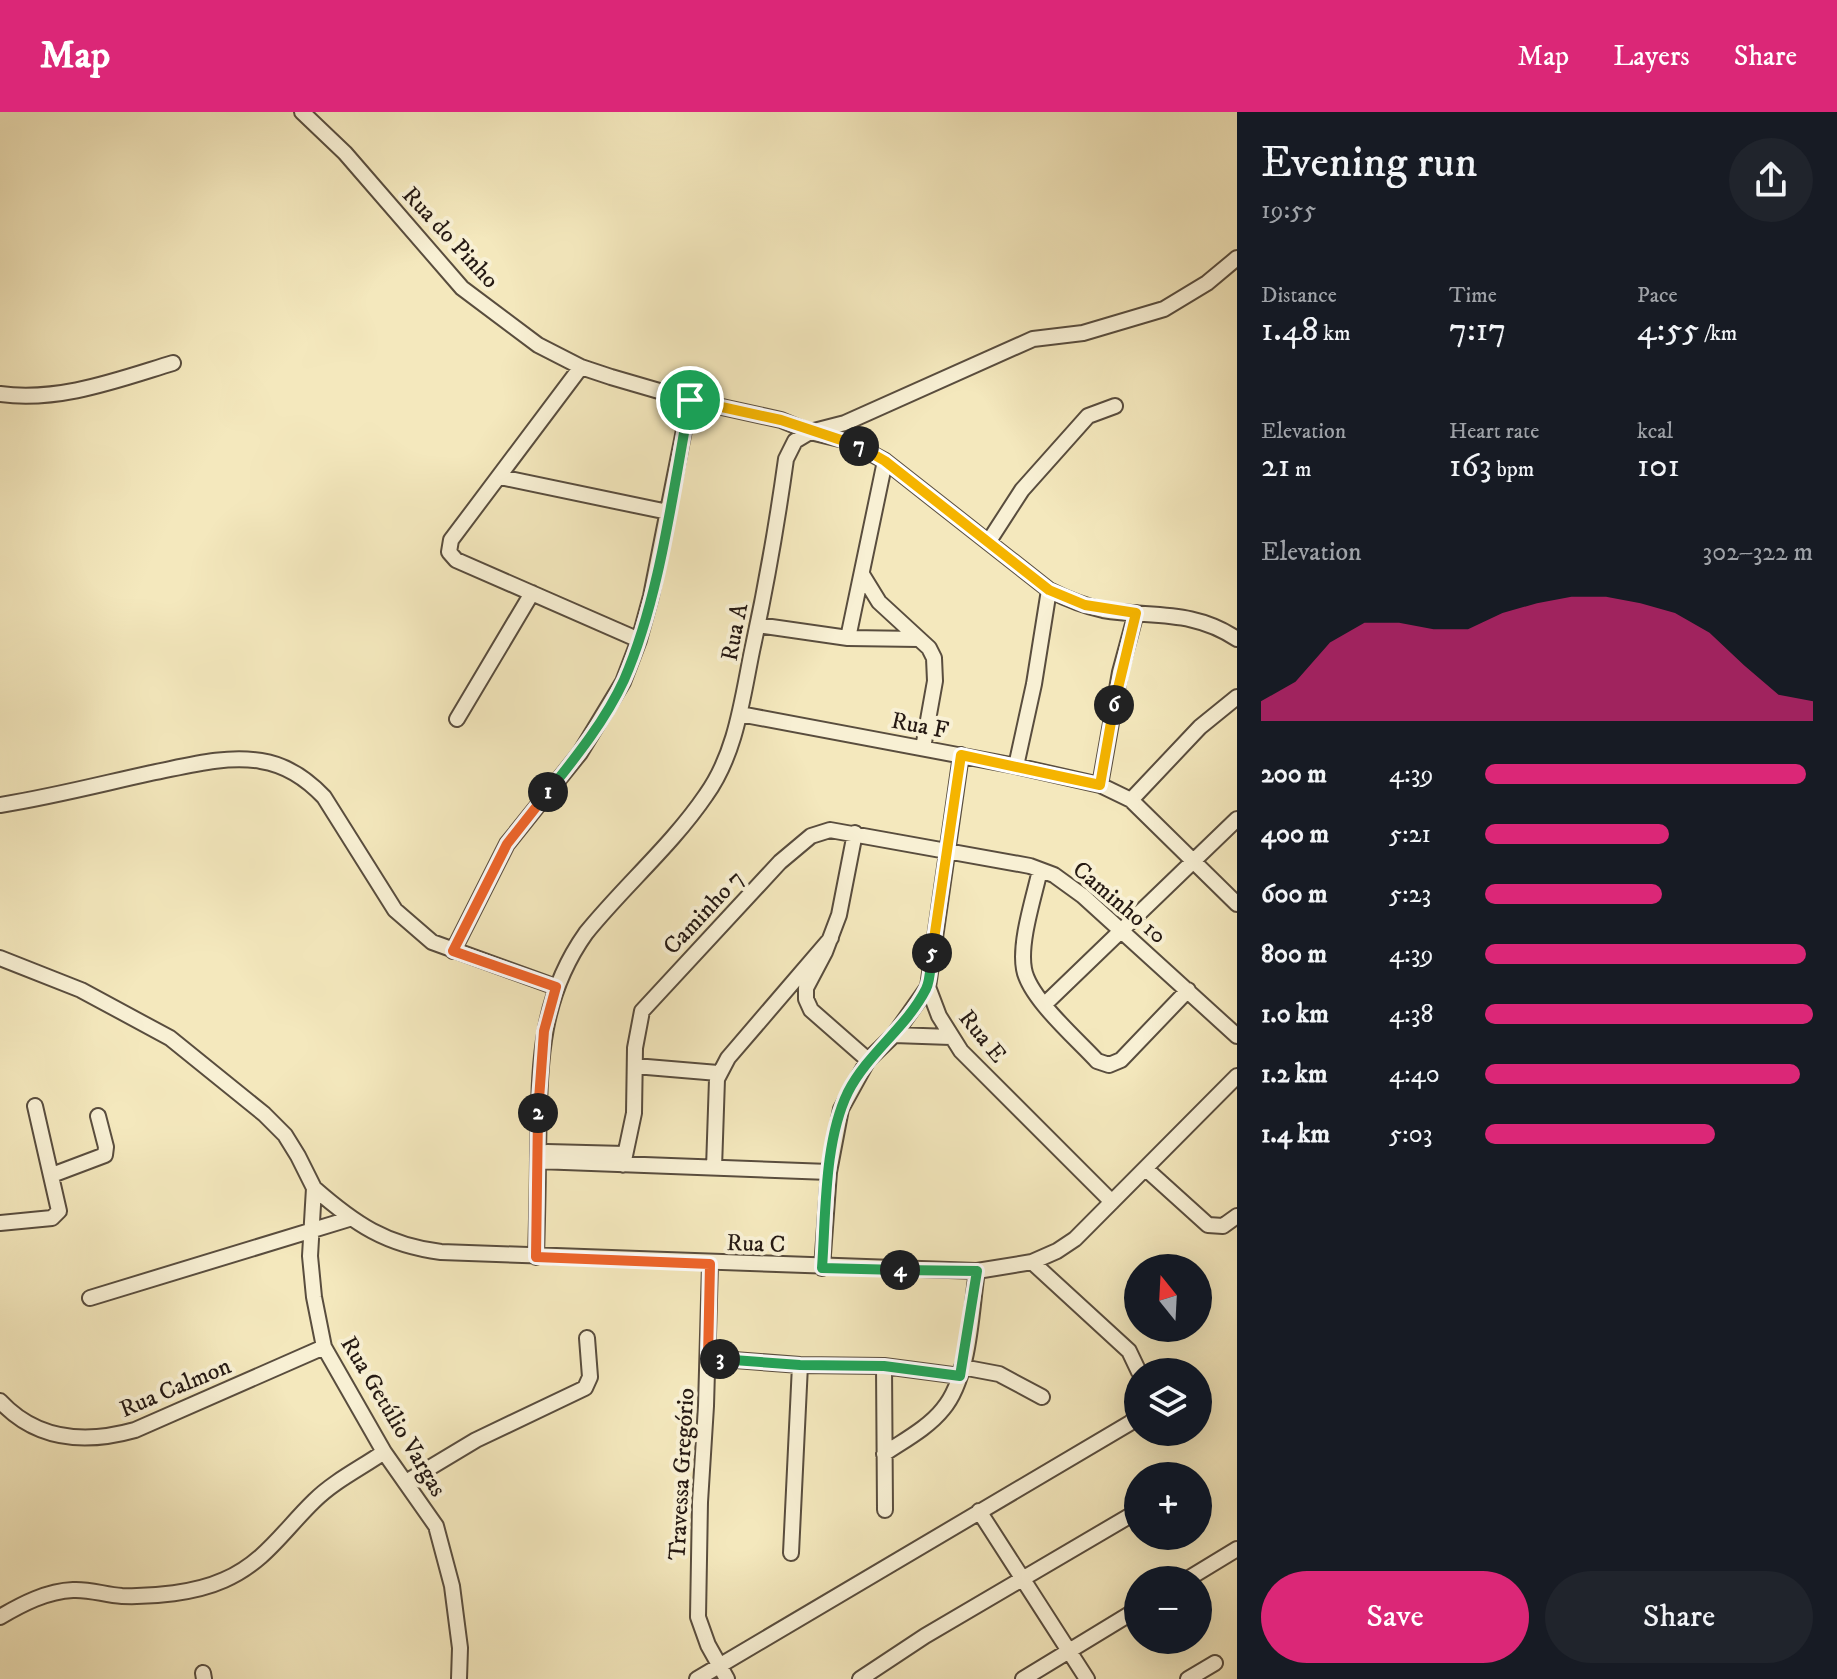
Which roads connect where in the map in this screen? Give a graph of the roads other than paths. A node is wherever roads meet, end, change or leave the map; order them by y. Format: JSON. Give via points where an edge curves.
{"nodes":[{"id":1,"x":302,"y":112,"type":"edge"},
{"id":2,"x":1237,"y":258,"type":"edge"},
{"id":3,"x":173,"y":363,"type":"dead end"},
{"id":4,"x":581,"y":367,"type":"junction"},
{"id":5,"x":0,"y":394,"type":"edge"},
{"id":6,"x":690,"y":400,"type":"junction"},
{"id":7,"x":1115,"y":406,"type":"dead end"},
{"id":8,"x":810,"y":432,"type":"junction"},
{"id":9,"x":885,"y":461,"type":"junction"},
{"id":10,"x":500,"y":477,"type":"junction"},
{"id":11,"x":668,"y":512,"type":"junction"},
{"id":12,"x":989,"y":541,"type":"junction"},
{"id":13,"x":863,"y":576,"type":"junction"},
{"id":14,"x":1049,"y":590,"type":"junction"},
{"id":15,"x":532,"y":593,"type":"junction"},
{"id":16,"x":1136,"y":613,"type":"junction"},
{"id":17,"x":758,"y":625,"type":"junction"},
{"id":18,"x":848,"y":638,"type":"junction"},
{"id":19,"x":920,"y":639,"type":"junction"},
{"id":20,"x":1237,"y":639,"type":"edge"},
{"id":21,"x":639,"y":640,"type":"junction"},
{"id":22,"x":1237,"y":697,"type":"edge"},
{"id":23,"x":740,"y":714,"type":"junction"},
{"id":24,"x":457,"y":719,"type":"dead end"},
{"id":25,"x":923,"y":748,"type":"junction"},
{"id":26,"x":961,"y":755,"type":"junction"},
{"id":27,"x":1016,"y":766,"type":"junction"},
{"id":28,"x":1100,"y":785,"type":"junction"},
{"id":29,"x":1131,"y":800,"type":"junction"},
{"id":30,"x":0,"y":805,"type":"edge"},
{"id":31,"x":1237,"y":819,"type":"edge"},
{"id":32,"x":855,"y":833,"type":"junction"},
{"id":33,"x":949,"y":851,"type":"junction"},
{"id":34,"x":1195,"y":862,"type":"junction"},
{"id":35,"x":1040,"y":870,"type":"junction"},
{"id":36,"x":1237,"y":904,"type":"edge"},
{"id":37,"x":1124,"y":931,"type":"junction"},
{"id":38,"x":831,"y":938,"type":"junction"},
{"id":39,"x":453,"y":951,"type":"junction"},
{"id":40,"x":0,"y":958,"type":"edge"},
{"id":41,"x":556,"y":987,"type":"junction"},
{"id":42,"x":928,"y":987,"type":"junction"},
{"id":43,"x":1188,"y":990,"type":"junction"},
{"id":44,"x":1045,"y":1004,"type":"junction"},
{"id":45,"x":894,"y":1035,"type":"junction"},
{"id":46,"x":1237,"y":1036,"type":"edge"},
{"id":47,"x":951,"y":1037,"type":"junction"},
{"id":48,"x":868,"y":1060,"type":"junction"},
{"id":49,"x":635,"y":1066,"type":"junction"},
{"id":50,"x":718,"y":1073,"type":"junction"},
{"id":51,"x":1237,"y":1076,"type":"edge"},
{"id":52,"x":35,"y":1106,"type":"dead end"},
{"id":53,"x":98,"y":1116,"type":"dead end"},
{"id":54,"x":538,"y":1157,"type":"junction"},
{"id":55,"x":624,"y":1160,"type":"junction"},
{"id":56,"x":714,"y":1168,"type":"junction"},
{"id":57,"x":1146,"y":1169,"type":"junction"},
{"id":58,"x":829,"y":1172,"type":"junction"},
{"id":59,"x":52,"y":1175,"type":"junction"},
{"id":60,"x":314,"y":1188,"type":"junction"},
{"id":61,"x":1112,"y":1202,"type":"junction"},
{"id":62,"x":349,"y":1219,"type":"junction"},
{"id":63,"x":1233,"y":1220,"type":"edge"},
{"id":64,"x":0,"y":1223,"type":"edge"},
{"id":65,"x":310,"y":1230,"type":"junction"},
{"id":66,"x":536,"y":1257,"type":"junction"},
{"id":67,"x":1032,"y":1262,"type":"junction"},
{"id":68,"x":710,"y":1264,"type":"junction"},
{"id":69,"x":822,"y":1268,"type":"junction"},
{"id":70,"x":977,"y":1271,"type":"junction"},
{"id":71,"x":90,"y":1298,"type":"dead end"},
{"id":72,"x":587,"y":1338,"type":"dead end"},
{"id":73,"x":324,"y":1347,"type":"junction"},
{"id":74,"x":708,"y":1358,"type":"junction"},
{"id":75,"x":1132,"y":1358,"type":"edge"},
{"id":76,"x":800,"y":1365,"type":"junction"},
{"id":77,"x":884,"y":1366,"type":"junction"},
{"id":78,"x":961,"y":1371,"type":"junction"},
{"id":79,"x":1042,"y":1397,"type":"dead end"},
{"id":80,"x":0,"y":1401,"type":"edge"},
{"id":81,"x":1124,"y":1426,"type":"edge"},
{"id":82,"x":384,"y":1452,"type":"junction"},
{"id":83,"x":884,"y":1454,"type":"junction"},
{"id":84,"x":406,"y":1482,"type":"junction"},
{"id":85,"x":885,"y":1510,"type":"dead end"},
{"id":86,"x":979,"y":1511,"type":"junction"},
{"id":87,"x":1124,"y":1519,"type":"edge"},
{"id":88,"x":1237,"y":1549,"type":"edge"},
{"id":89,"x":791,"y":1553,"type":"dead end"},
{"id":90,"x":1209,"y":1566,"type":"edge"},
{"id":91,"x":1024,"y":1578,"type":"junction"},
{"id":92,"x":0,"y":1617,"type":"edge"},
{"id":93,"x":1124,"y":1617,"type":"edge"},
{"id":94,"x":1070,"y":1650,"type":"junction"},
{"id":95,"x":1215,"y":1663,"type":"dead end"},
{"id":96,"x":723,"y":1673,"type":"edge"},
{"id":97,"x":459,"y":1679,"type":"edge"},
{"id":98,"x":697,"y":1679,"type":"edge"},
{"id":99,"x":860,"y":1679,"type":"edge"},
{"id":100,"x":1023,"y":1679,"type":"edge"},
{"id":101,"x":1087,"y":1679,"type":"edge"},
{"id":102,"x":1188,"y":1679,"type":"edge"}],
"edges":[{"from":1,"to":4,"type":"street","name":"Rua do Pinho","via":[[345,153],[462,288],[529,339]]},
{"from":2,"to":8,"type":"street","via":[[1207,283],[1152,314],[1070,336],[1033,339],[845,423]]},
{"from":3,"to":5,"type":"street","via":[[55,395]]},
{"from":4,"to":6,"type":"street","name":"Rua do Pinho"},
{"from":4,"to":10,"type":"street"},
{"from":6,"to":8,"type":"street","name":"Rua do Pinho","via":[[781,420]]},
{"from":6,"to":11,"type":"street"},
{"from":7,"to":12,"type":"street","via":[[1088,416],[1022,490]]},
{"from":8,"to":9,"type":"street","name":"Rua do Pinho","via":[[848,441]]},
{"from":8,"to":17,"type":"street","name":"Rua A","via":[[795,441],[786,459]]},
{"from":9,"to":12,"type":"street","name":"Rua do Pinho"},
{"from":9,"to":13,"type":"street"},
{"from":10,"to":11,"type":"street"},
{"from":10,"to":15,"type":"street","via":[[451,540],[449,552],[456,560]]},
{"from":11,"to":21,"type":"street"},
{"from":12,"to":14,"type":"street","name":"Rua do Pinho"},
{"from":13,"to":18,"type":"street"},
{"from":13,"to":19,"type":"street","via":[[879,602]]},
{"from":14,"to":16,"type":"street","name":"Rua do Pinho","via":[[1085,605]]},
{"from":14,"to":27,"type":"street"},
{"from":15,"to":21,"type":"street"},
{"from":15,"to":24,"type":"street"},
{"from":16,"to":20,"type":"street","name":"Rua do Pinho","via":[[1197,620]]},
{"from":16,"to":28,"type":"street"},
{"from":17,"to":18,"type":"street"},
{"from":17,"to":23,"type":"street","name":"Rua A"},
{"from":18,"to":19,"type":"street"},
{"from":19,"to":25,"type":"street","via":[[935,668]]},
{"from":21,"to":39,"type":"street","via":[[608,710],[507,844]]},
{"from":22,"to":29,"type":"street","via":[[1200,727]]},
{"from":23,"to":25,"type":"street","name":"Rua F"},
{"from":23,"to":41,"type":"street","name":"Rua A","via":[[728,754],[706,795],[586,933]]},
{"from":25,"to":26,"type":"street","name":"Rua F"},
{"from":26,"to":27,"type":"street","name":"Rua F"},
{"from":26,"to":33,"type":"street"},
{"from":27,"to":28,"type":"street","name":"Rua F"},
{"from":28,"to":29,"type":"street","name":"Rua F"},
{"from":29,"to":34,"type":"street","name":"Rua F"},
{"from":30,"to":39,"type":"street","via":[[207,761],[260,761],[288,769],[324,797],[395,910],[432,942]]},
{"from":31,"to":34,"type":"street"},
{"from":32,"to":33,"type":"street","name":"Caminho 7"},
{"from":32,"to":38,"type":"street"},
{"from":32,"to":49,"type":"street","name":"Caminho 7","via":[[830,830],[803,841],[717,927],[642,1011]]},
{"from":33,"to":35,"type":"street","name":"Caminho 10"},
{"from":33,"to":42,"type":"street"},
{"from":34,"to":36,"type":"street","name":"Rua F"},
{"from":34,"to":37,"type":"street"},
{"from":35,"to":37,"type":"street","name":"Caminho 10","via":[[1069,884]]},
{"from":35,"to":44,"type":"street","via":[[1024,971]]},
{"from":37,"to":43,"type":"street","name":"Caminho 10"},
{"from":37,"to":44,"type":"street"},
{"from":38,"to":48,"type":"street","via":[[808,982],[806,999],[811,1010]]},
{"from":38,"to":50,"type":"street"},
{"from":39,"to":41,"type":"street"},
{"from":40,"to":60,"type":"street","via":[[81,990],[170,1038],[274,1124]]},
{"from":41,"to":54,"type":"street","name":"Rua A","via":[[541,1055]]},
{"from":42,"to":45,"type":"street"},
{"from":42,"to":47,"type":"street","name":"Rua E"},
{"from":43,"to":44,"type":"street","via":[[1121,1060],[1109,1065],[1097,1061]]},
{"from":43,"to":46,"type":"street","name":"Caminho 10"},
{"from":45,"to":47,"type":"street"},
{"from":45,"to":48,"type":"street"},
{"from":47,"to":61,"type":"street","name":"Rua E"},
{"from":48,"to":58,"type":"street","via":[[841,1109]]},
{"from":49,"to":50,"type":"street"},
{"from":49,"to":55,"type":"street","name":"Caminho 7","via":[[634,1113]]},
{"from":50,"to":56,"type":"street"},
{"from":51,"to":57,"type":"street","name":"Rua C"},
{"from":52,"to":59,"type":"street"},
{"from":53,"to":59,"type":"street","via":[[105,1155]]},
{"from":54,"to":55,"type":"street"},
{"from":54,"to":66,"type":"street","name":"Rua A"},
{"from":55,"to":56,"type":"street"},
{"from":56,"to":58,"type":"street"},
{"from":57,"to":61,"type":"street","name":"Rua C"},
{"from":57,"to":63,"type":"street","via":[[1202,1221],[1216,1227]]},
{"from":58,"to":69,"type":"street"},
{"from":59,"to":64,"type":"street","via":[[57,1215]]},
{"from":60,"to":62,"type":"street","name":"Rua C"},
{"from":60,"to":65,"type":"street","name":"Rua Getúlio Vargas"},
{"from":61,"to":67,"type":"street","name":"Rua C","via":[[1075,1239]]},
{"from":62,"to":65,"type":"street"},
{"from":62,"to":66,"type":"street","name":"Rua C","via":[[418,1249]]},
{"from":65,"to":71,"type":"street"},
{"from":65,"to":73,"type":"street","name":"Rua Getúlio Vargas"},
{"from":66,"to":68,"type":"street","name":"Rua C"},
{"from":67,"to":70,"type":"street","name":"Rua C"},
{"from":67,"to":75,"type":"street"},
{"from":68,"to":69,"type":"street","name":"Rua C"},
{"from":68,"to":74,"type":"street","name":"Travessa Gregório"},
{"from":69,"to":70,"type":"street","name":"Rua C"},
{"from":70,"to":78,"type":"street"},
{"from":72,"to":84,"type":"street","via":[[590,1377],[585,1388],[476,1440]]},
{"from":73,"to":80,"type":"street","name":"Rua Calmon","via":[[135,1430],[105,1438],[82,1439],[34,1428]]},
{"from":73,"to":82,"type":"street","name":"Rua Getúlio Vargas"},
{"from":74,"to":76,"type":"street"},
{"from":74,"to":96,"type":"street","name":"Travessa Gregório","via":[[698,1617]]},
{"from":76,"to":77,"type":"street"},
{"from":76,"to":89,"type":"street"},
{"from":77,"to":78,"type":"street"},
{"from":77,"to":83,"type":"street"},
{"from":78,"to":79,"type":"street","via":[[999,1374]]},
{"from":78,"to":83,"type":"street","via":[[938,1415]]},
{"from":81,"to":86,"type":"street"},
{"from":82,"to":84,"type":"street","name":"Rua Getúlio Vargas"},
{"from":82,"to":92,"type":"street","via":[[332,1485],[260,1560],[222,1582],[141,1596],[59,1591]]},
{"from":83,"to":85,"type":"street"},
{"from":84,"to":97,"type":"street","name":"Rua Getúlio Vargas","via":[[436,1526],[452,1586]]},
{"from":86,"to":91,"type":"street"},
{"from":86,"to":96,"type":"street"},
{"from":87,"to":91,"type":"street"},
{"from":88,"to":90,"type":"street"},
{"from":91,"to":94,"type":"street"},
{"from":91,"to":99,"type":"street"},
{"from":93,"to":94,"type":"street"},
{"from":94,"to":100,"type":"street"},
{"from":94,"to":101,"type":"street"},
{"from":95,"to":102,"type":"street"},
{"from":96,"to":98,"type":"street"}]}
